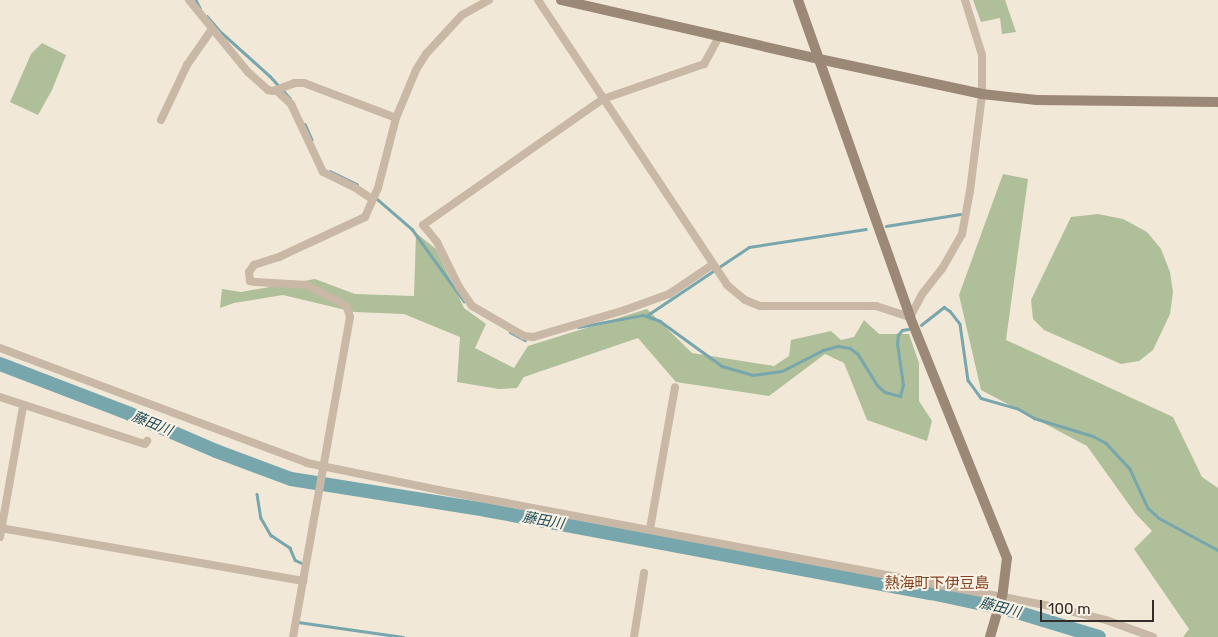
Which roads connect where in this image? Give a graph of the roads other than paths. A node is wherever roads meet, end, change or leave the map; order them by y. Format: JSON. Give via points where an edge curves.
{"nodes":[{"id":1,"x":189,"y":0,"type":"edge"},
{"id":2,"x":489,"y":0,"type":"edge"},
{"id":3,"x":538,"y":0,"type":"edge"},
{"id":4,"x":561,"y":0,"type":"edge"},
{"id":5,"x":798,"y":0,"type":"edge"},
{"id":6,"x":965,"y":0,"type":"edge"},
{"id":7,"x":212,"y":28,"type":"junction"},
{"id":8,"x":719,"y":37,"type":"junction"},
{"id":9,"x":819,"y":59,"type":"junction"},
{"id":10,"x":276,"y":90,"type":"junction"},
{"id":11,"x":982,"y":94,"type":"junction"},
{"id":12,"x":604,"y":99,"type":"junction"},
{"id":13,"x":1218,"y":102,"type":"edge"},
{"id":14,"x":396,"y":118,"type":"junction"},
{"id":15,"x":161,"y":120,"type":"dead end"},
{"id":16,"x":372,"y":199,"type":"junction"},
{"id":17,"x":712,"y":265,"type":"junction"},
{"id":18,"x":910,"y":317,"type":"junction"},
{"id":19,"x":0,"y":348,"type":"edge"},
{"id":20,"x":675,"y":387,"type":"dead end"},
{"id":21,"x":0,"y":397,"type":"edge"},
{"id":22,"x":23,"y":406,"type":"junction"},
{"id":23,"x":147,"y":441,"type":"dead end"},
{"id":24,"x":324,"y":465,"type":"junction"},
{"id":25,"x":650,"y":528,"type":"junction"},
{"id":26,"x":0,"y":531,"type":"edge"},
{"id":27,"x":644,"y":573,"type":"dead end"},
{"id":28,"x":303,"y":581,"type":"junction"},
{"id":29,"x":1002,"y":596,"type":"junction"},
{"id":30,"x":991,"y":635,"type":"edge"},
{"id":31,"x":293,"y":637,"type":"edge"},
{"id":32,"x":634,"y":637,"type":"edge"},
{"id":33,"x":1153,"y":637,"type":"edge"}],
"edges":[{"from":1,"to":7,"type":"street"},
{"from":2,"to":14,"type":"street","via":[[462,15],[426,54]]},
{"from":3,"to":12,"type":"street"},
{"from":4,"to":8,"type":"street"},
{"from":5,"to":9,"type":"street"},
{"from":6,"to":11,"type":"street","via":[[982,55]]},
{"from":7,"to":10,"type":"street","via":[[248,72],[268,90]]},
{"from":7,"to":15,"type":"street","via":[[187,65]]},
{"from":8,"to":9,"type":"street"},
{"from":8,"to":12,"type":"street","via":[[704,64]]},
{"from":9,"to":11,"type":"street"},
{"from":9,"to":18,"type":"street"},
{"from":10,"to":14,"type":"street","via":[[304,83]]},
{"from":10,"to":16,"type":"street","via":[[291,104],[324,172]]},
{"from":11,"to":13,"type":"street","via":[[1037,100]]},
{"from":11,"to":18,"type":"street","via":[[962,234]]},
{"from":12,"to":17,"type":"street"},
{"from":12,"to":17,"type":"street","via":[[422,225],[437,242],[459,287],[472,306],[509,333],[532,337],[669,294]]},
{"from":14,"to":16,"type":"street","via":[[378,188]]},
{"from":16,"to":24,"type":"street","via":[[369,212],[362,220],[279,257],[254,264],[249,272],[250,281],[307,285],[347,308],[350,317]]},
{"from":17,"to":18,"type":"street","via":[[727,285],[745,300],[760,306],[876,306]]},
{"from":18,"to":29,"type":"street","via":[[1007,558]]},
{"from":19,"to":24,"type":"street","via":[[252,444],[307,463]]},
{"from":20,"to":25,"type":"street"},
{"from":21,"to":22,"type":"street"},
{"from":22,"to":23,"type":"street","via":[[145,444]]},
{"from":22,"to":26,"type":"street"},
{"from":24,"to":25,"type":"street","via":[[438,490]]},
{"from":24,"to":28,"type":"street"},
{"from":25,"to":29,"type":"street"},
{"from":26,"to":28,"type":"street"},
{"from":27,"to":32,"type":"street"},
{"from":28,"to":31,"type":"street"},
{"from":29,"to":30,"type":"street"},
{"from":29,"to":33,"type":"street","via":[[1078,612]]}]}
